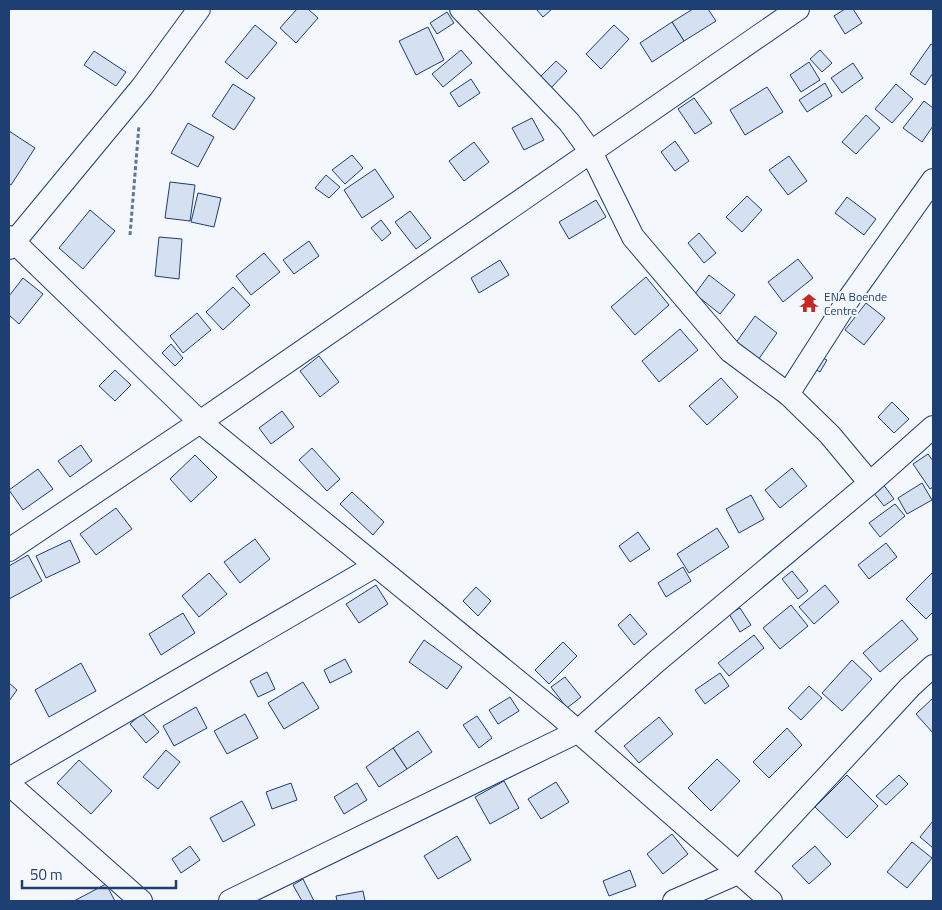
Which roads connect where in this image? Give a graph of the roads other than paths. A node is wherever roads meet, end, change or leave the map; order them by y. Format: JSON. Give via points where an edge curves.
{"nodes":[{"id":1,"x":199,"y":9,"type":"edge"},
{"id":2,"x":798,"y":9,"type":"edge"},
{"id":3,"x":465,"y":10,"type":"edge"},
{"id":4,"x":591,"y":152,"type":"junction"},
{"id":5,"x":933,"y":180,"type":"edge"},
{"id":6,"x":10,"y":242,"type":"edge"},
{"id":7,"x":788,"y":394,"type":"junction"},
{"id":8,"x":200,"y":422,"type":"junction"},
{"id":9,"x":933,"y":427,"type":"edge"},
{"id":10,"x":870,"y":483,"type":"junction"},
{"id":11,"x":9,"y":550,"type":"edge"},
{"id":12,"x":375,"y":566,"type":"junction"},
{"id":13,"x":933,"y":666,"type":"edge"},
{"id":14,"x":577,"y":732,"type":"junction"},
{"id":15,"x":9,"y":779,"type":"edge"},
{"id":16,"x":9,"y":784,"type":"edge"},
{"id":17,"x":738,"y":873,"type":"junction"},
{"id":18,"x":141,"y":901,"type":"edge"},
{"id":19,"x":230,"y":901,"type":"edge"},
{"id":20,"x":674,"y":901,"type":"edge"},
{"id":21,"x":770,"y":901,"type":"edge"}],
"edges":[{"from":1,"to":6,"type":"street","via":[[142,88]]},
{"from":2,"to":4,"type":"street"},
{"from":3,"to":4,"type":"street","via":[[569,122]]},
{"from":4,"to":7,"type":"street","via":[[633,237],[730,351]]},
{"from":4,"to":8,"type":"street"},
{"from":5,"to":7,"type":"street","via":[[850,297]]},
{"from":6,"to":8,"type":"street"},
{"from":7,"to":10,"type":"street","via":[[830,435]]},
{"from":8,"to":11,"type":"street"},
{"from":8,"to":12,"type":"street"},
{"from":9,"to":10,"type":"street"},
{"from":10,"to":14,"type":"street"},
{"from":12,"to":14,"type":"street"},
{"from":12,"to":15,"type":"street"},
{"from":13,"to":17,"type":"street"},
{"from":14,"to":17,"type":"street"},
{"from":14,"to":19,"type":"street"},
{"from":16,"to":18,"type":"street"},
{"from":17,"to":20,"type":"street"},
{"from":17,"to":21,"type":"street"}]}
